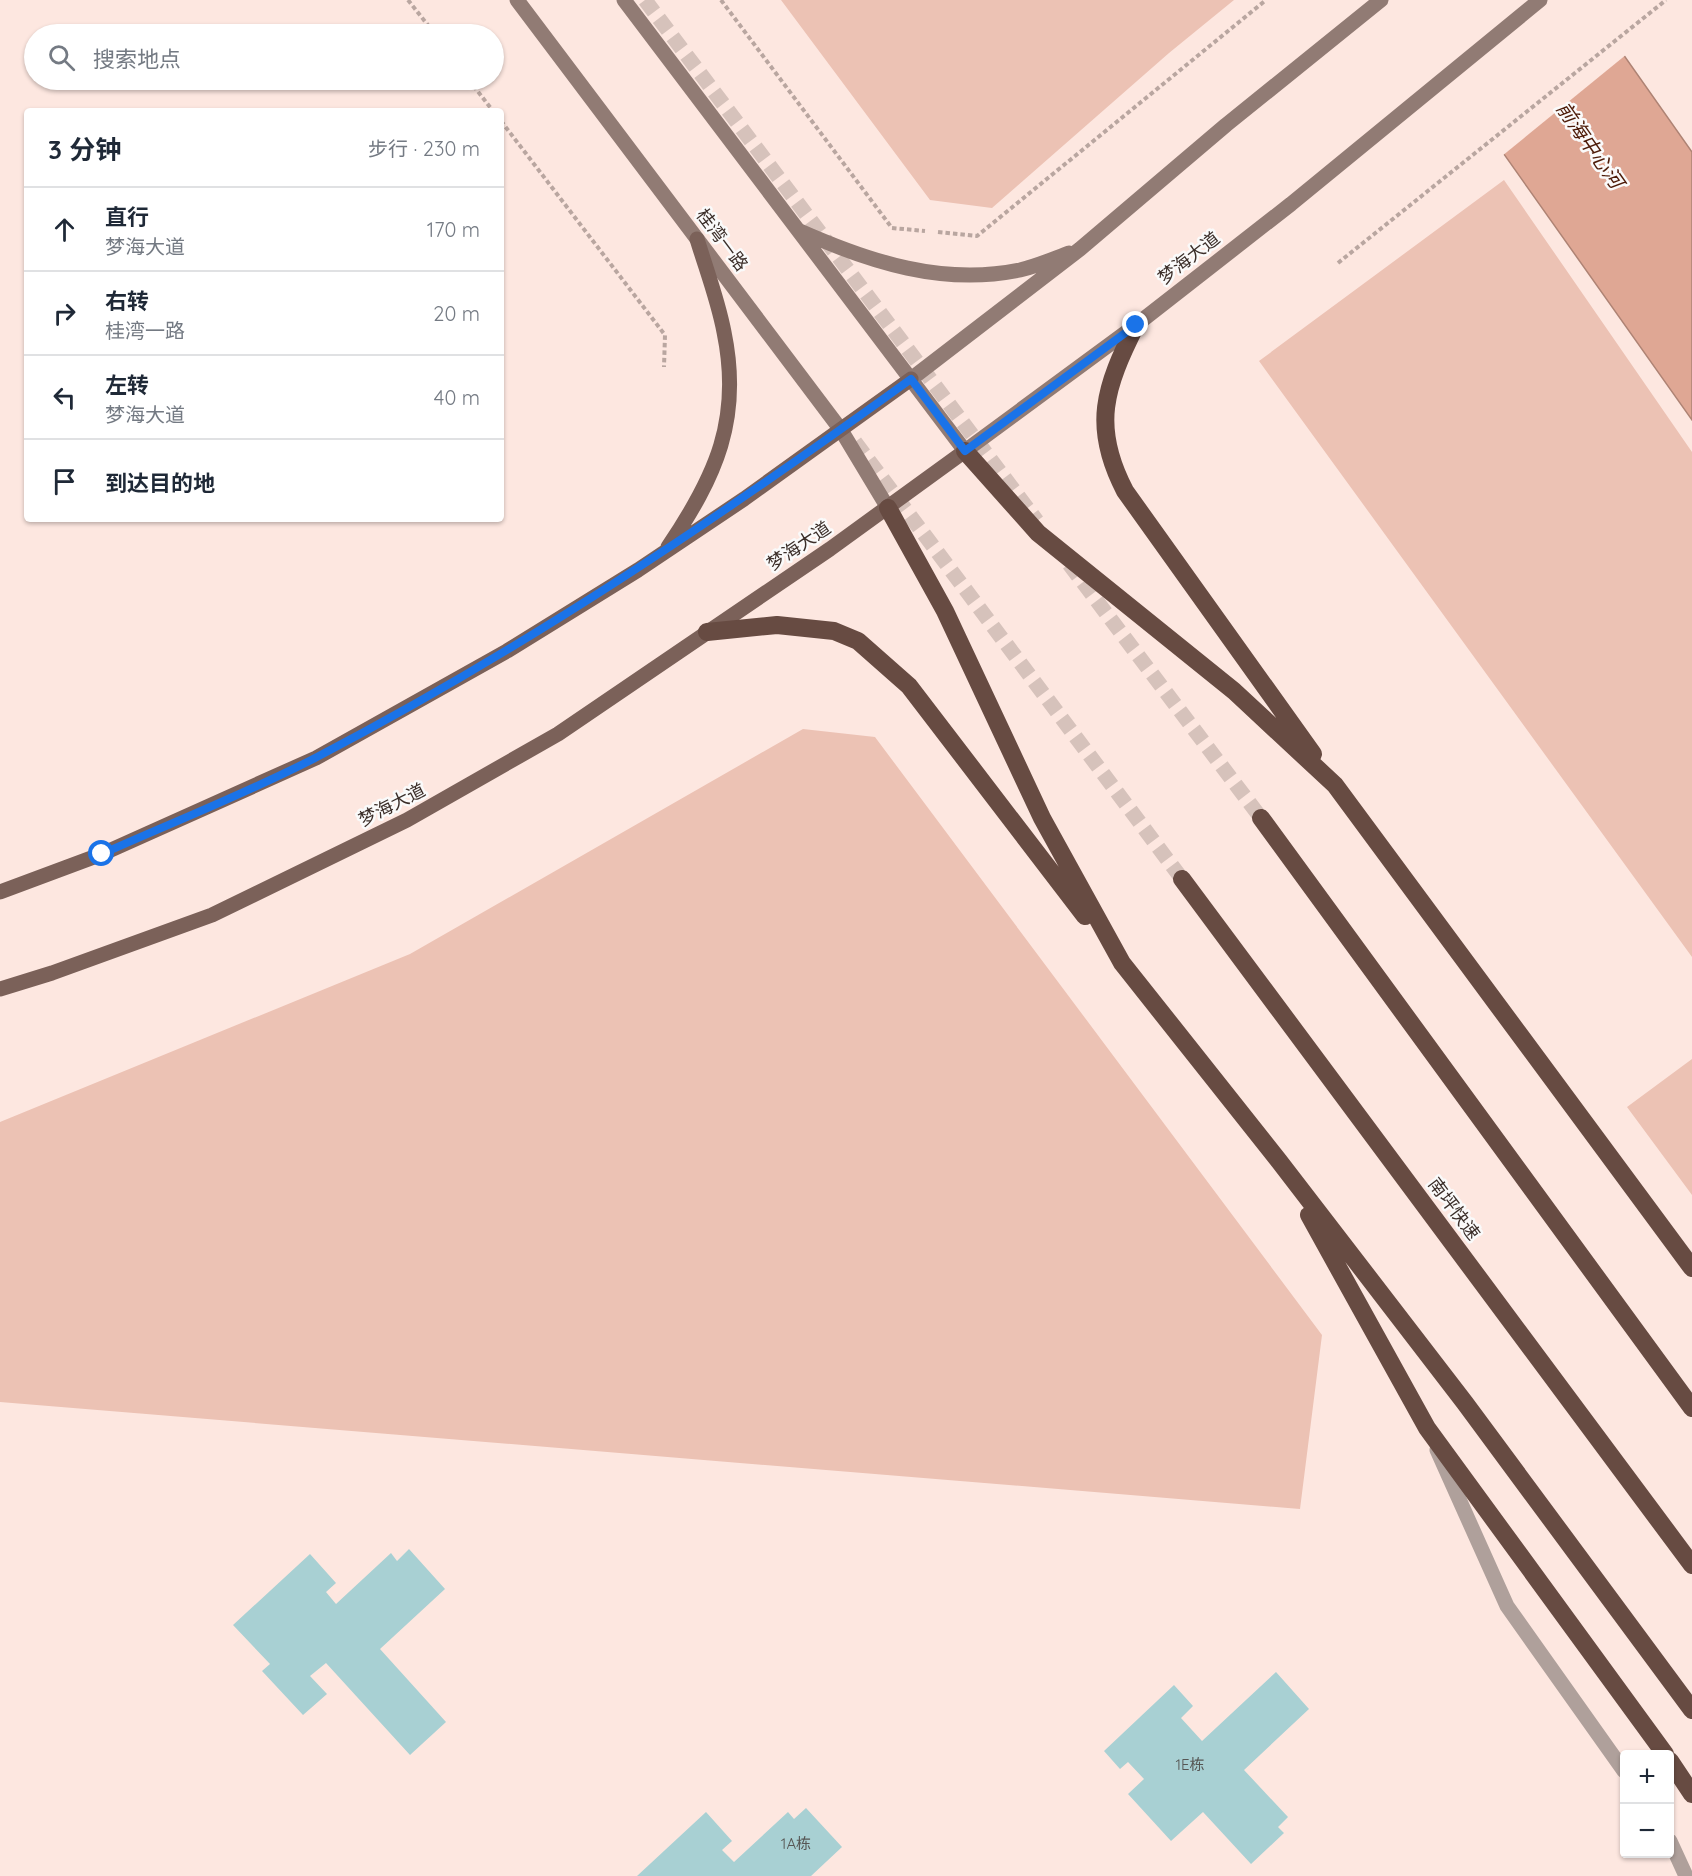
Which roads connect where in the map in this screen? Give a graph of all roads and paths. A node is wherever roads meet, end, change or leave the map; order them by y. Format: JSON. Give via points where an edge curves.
{"nodes":[{"id":1,"x":408,"y":0,"type":"edge"},
{"id":2,"x":517,"y":0,"type":"edge"},
{"id":3,"x":624,"y":0,"type":"edge"},
{"id":4,"x":721,"y":0,"type":"edge"},
{"id":5,"x":1266,"y":0,"type":"edge"},
{"id":6,"x":1381,"y":0,"type":"edge"},
{"id":7,"x":1540,"y":0,"type":"edge"},
{"id":8,"x":1666,"y":0,"type":"edge"},
{"id":9,"x":427,"y":24,"type":"edge"},
{"id":10,"x":477,"y":90,"type":"edge"},
{"id":11,"x":491,"y":108,"type":"edge"},
{"id":12,"x":504,"y":125,"type":"edge"},
{"id":13,"x":798,"y":230,"type":"junction"},
{"id":14,"x":926,"y":231,"type":"dead end"},
{"id":15,"x":938,"y":232,"type":"dead end"},
{"id":16,"x":697,"y":239,"type":"junction"},
{"id":17,"x":1080,"y":249,"type":"junction"},
{"id":18,"x":1338,"y":263,"type":"dead end"},
{"id":19,"x":1136,"y":325,"type":"junction"},
{"id":20,"x":664,"y":367,"type":"dead end"},
{"id":21,"x":911,"y":379,"type":"junction"},
{"id":22,"x":841,"y":430,"type":"junction"},
{"id":23,"x":965,"y":451,"type":"junction"},
{"id":24,"x":888,"y":508,"type":"junction"},
{"id":25,"x":664,"y":553,"type":"junction"},
{"id":26,"x":707,"y":632,"type":"junction"},
{"id":27,"x":1335,"y":785,"type":"junction"},
{"id":28,"x":1261,"y":818,"type":"tunnel mouth"},
{"id":29,"x":1182,"y":879,"type":"tunnel mouth"},
{"id":30,"x":0,"y":892,"type":"edge"},
{"id":31,"x":1122,"y":963,"type":"junction"},
{"id":32,"x":0,"y":989,"type":"edge"},
{"id":33,"x":1279,"y":1161,"type":"junction"},
{"id":34,"x":1692,"y":1268,"type":"edge"},
{"id":35,"x":1692,"y":1407,"type":"edge"},
{"id":36,"x":1427,"y":1428,"type":"junction"},
{"id":37,"x":1692,"y":1565,"type":"edge"},
{"id":38,"x":1692,"y":1710,"type":"edge"},
{"id":39,"x":1661,"y":1750,"type":"edge"},
{"id":40,"x":1620,"y":1765,"type":"edge"},
{"id":41,"x":1674,"y":1767,"type":"edge"},
{"id":42,"x":1692,"y":1794,"type":"edge"},
{"id":43,"x":1674,"y":1850,"type":"edge"},
{"id":44,"x":1686,"y":1876,"type":"edge"}],
"edges":[{"from":1,"to":9,"type":"path"},
{"from":2,"to":16,"type":"main road","name":"桂湾一路"},
{"from":3,"to":13,"type":"main road"},
{"from":4,"to":14,"type":"path","via":[[892,228]]},
{"from":5,"to":15,"type":"path","via":[[977,236]]},
{"from":6,"to":17,"type":"main road"},
{"from":7,"to":19,"type":"main road","name":"梦海大道"},
{"from":8,"to":18,"type":"path"},
{"from":10,"to":11,"type":"path"},
{"from":12,"to":20,"type":"path","via":[[665,334]]},
{"from":13,"to":17,"type":"main road","via":[[890,265],[967,276],[1021,270]]},
{"from":13,"to":21,"type":"main road"},
{"from":16,"to":22,"type":"main road","name":"桂湾一路"},
{"from":16,"to":25,"type":"main road","via":[[724,331],[729,407],[725,439],[713,473]]},
{"from":17,"to":21,"type":"main road"},
{"from":19,"to":23,"type":"main road","name":"梦海大道"},
{"from":19,"to":27,"type":"highway","via":[[1119,358],[1105,402],[1111,464],[1125,491]]},
{"from":21,"to":22,"type":"main road"},
{"from":21,"to":23,"type":"main road"},
{"from":22,"to":24,"type":"main road","name":"桂湾一路"},
{"from":22,"to":25,"type":"main road"},
{"from":23,"to":24,"type":"main road","name":"梦海大道"},
{"from":23,"to":27,"type":"highway","via":[[1038,533],[1234,691]]},
{"from":24,"to":26,"type":"main road","name":"梦海大道"},
{"from":24,"to":31,"type":"highway","via":[[945,610],[1041,818]]},
{"from":25,"to":30,"type":"main road","via":[[507,651],[316,758],[102,854]]},
{"from":26,"to":31,"type":"highway","via":[[777,625],[813,627],[858,641],[882,660],[909,686]]},
{"from":26,"to":32,"type":"main road","name":"梦海大道","via":[[558,734],[407,820],[212,915]]},
{"from":27,"to":34,"type":"highway"},
{"from":28,"to":35,"type":"highway"},
{"from":29,"to":37,"type":"highway","name":"南坪快速"},
{"from":31,"to":33,"type":"highway"},
{"from":33,"to":36,"type":"highway"},
{"from":33,"to":38,"type":"highway","via":[[1576,1550]]},
{"from":36,"to":39,"type":"highway"},
{"from":36,"to":40,"type":"lane","via":[[1508,1606]]},
{"from":41,"to":42,"type":"highway"},
{"from":43,"to":44,"type":"lane"}]}
